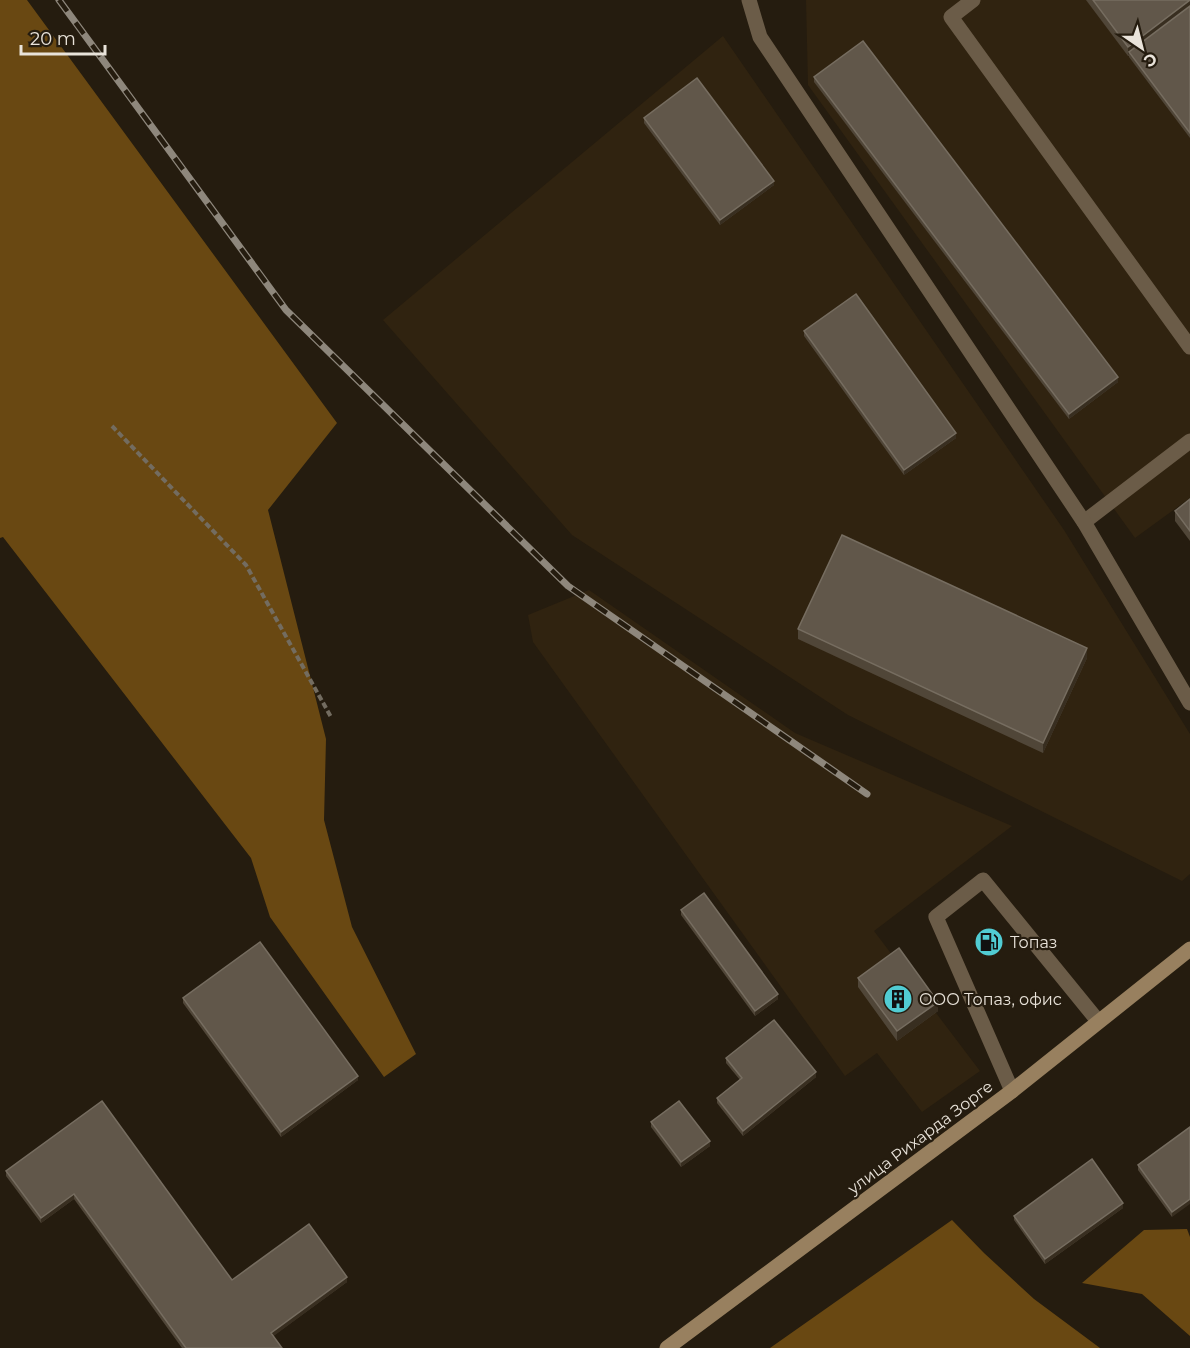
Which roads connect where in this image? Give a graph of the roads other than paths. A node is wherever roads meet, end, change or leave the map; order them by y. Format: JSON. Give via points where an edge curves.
{"nodes":[{"id":1,"x":749,"y":0,"type":"edge"},
{"id":2,"x":973,"y":0,"type":"edge"},
{"id":3,"x":1190,"y":347,"type":"edge"},
{"id":4,"x":1190,"y":441,"type":"edge"},
{"id":5,"x":1084,"y":522,"type":"junction"},
{"id":6,"x":1190,"y":703,"type":"edge"},
{"id":7,"x":1190,"y":949,"type":"edge"},
{"id":8,"x":1098,"y":1021,"type":"junction"},
{"id":9,"x":1012,"y":1091,"type":"junction"},
{"id":10,"x":667,"y":1348,"type":"edge"}],
"edges":[{"from":1,"to":5,"type":"street","via":[[760,36]]},
{"from":2,"to":3,"type":"street","via":[[951,17]]},
{"from":4,"to":5,"type":"street"},
{"from":5,"to":6,"type":"street"},
{"from":7,"to":8,"type":"main road","name":"улица Рихарда Зорге"},
{"from":8,"to":9,"type":"main road","name":"улица Рихарда Зорге"},
{"from":8,"to":9,"type":"street","via":[[983,880],[936,917]]},
{"from":9,"to":10,"type":"main road","name":"улица Рихарда Зорге"}]}
